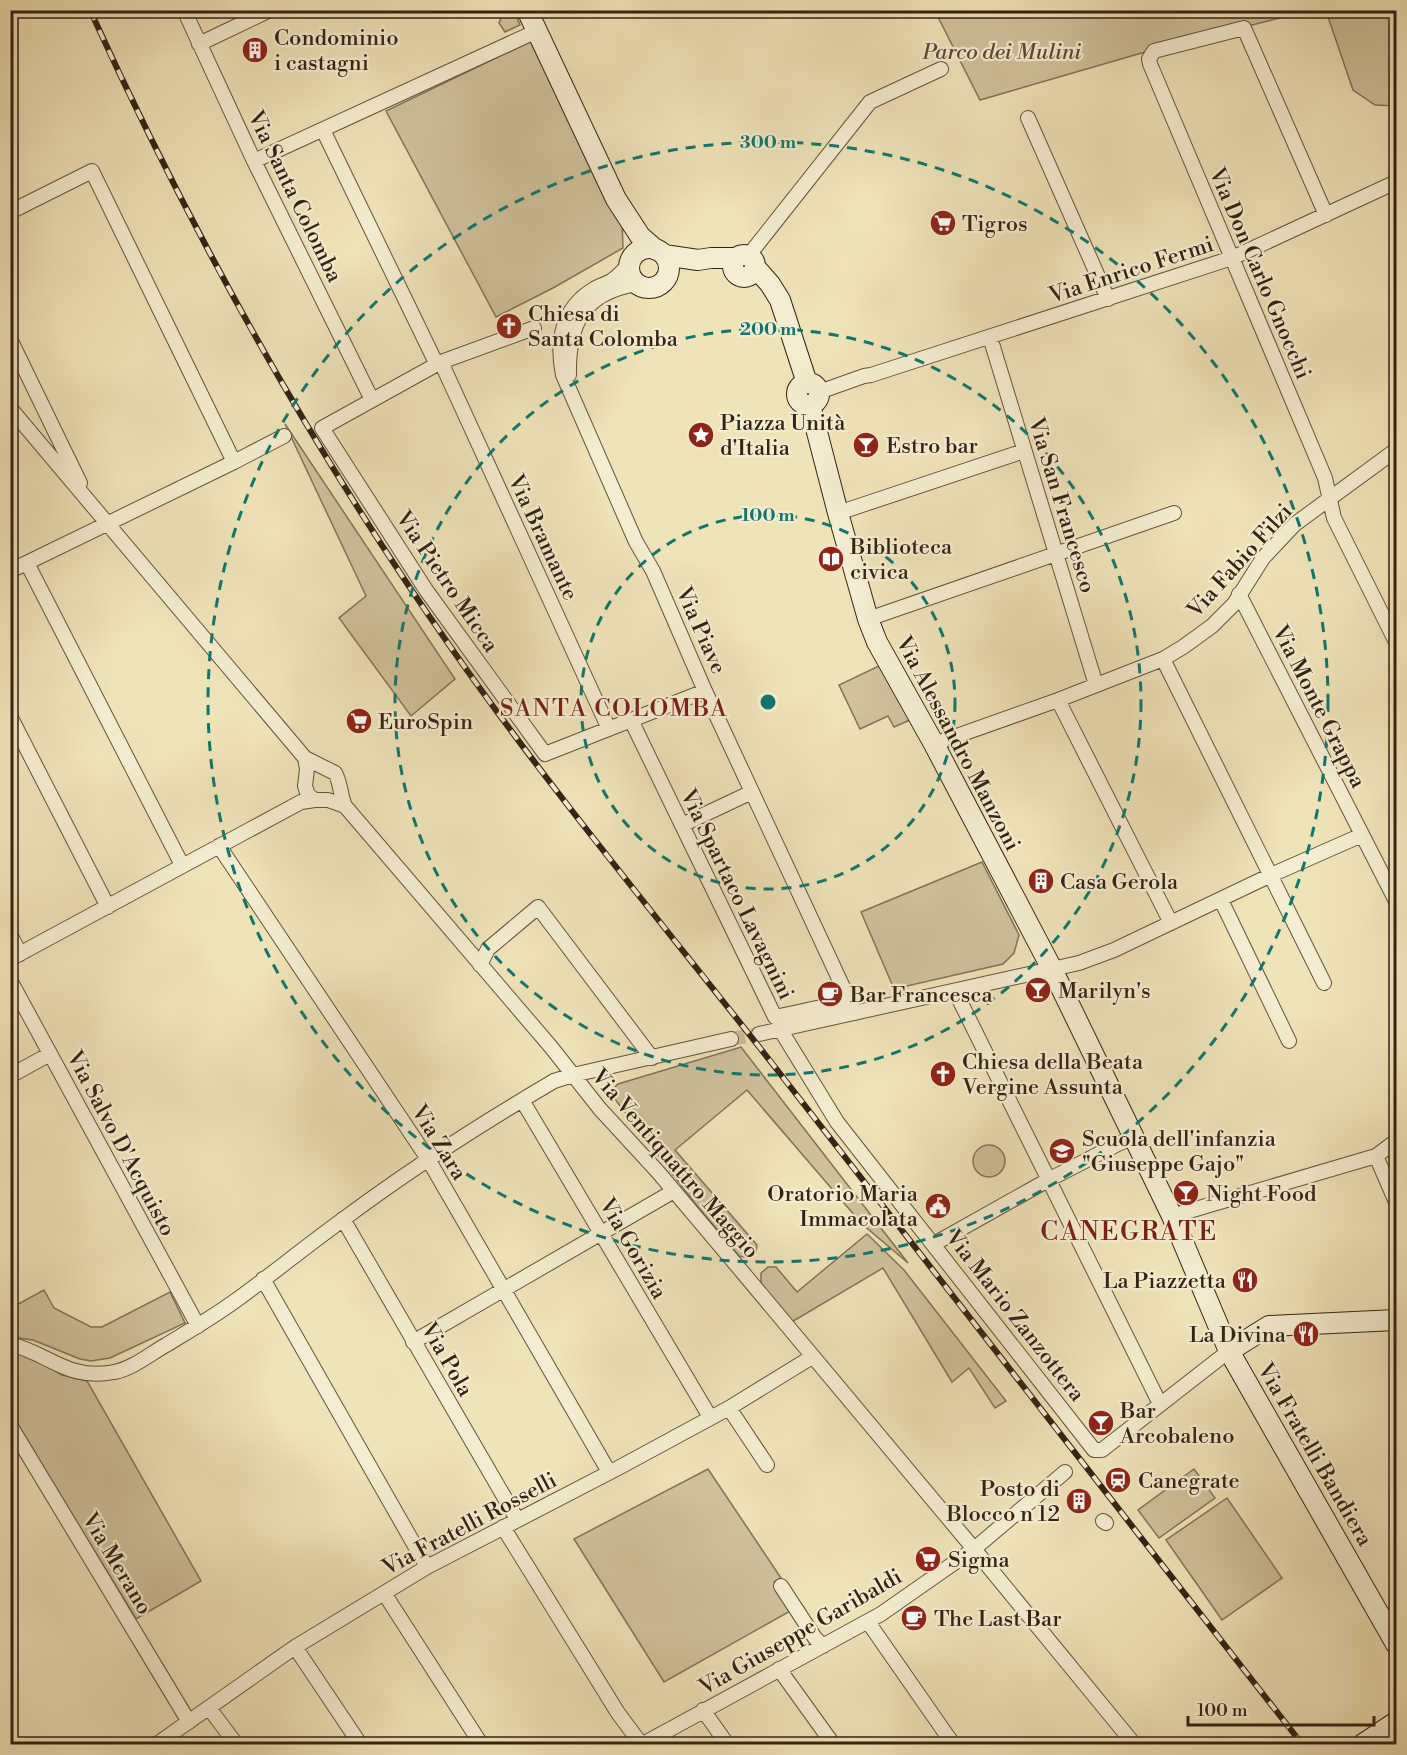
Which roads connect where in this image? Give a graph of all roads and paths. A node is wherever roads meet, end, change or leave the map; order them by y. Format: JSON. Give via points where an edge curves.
{"nodes":[{"id":1,"x":184,"y":10,"type":"edge"},
{"id":2,"x":270,"y":10,"type":"edge"},
{"id":3,"x":527,"y":10,"type":"edge"},
{"id":4,"x":537,"y":31,"type":"junction"},
{"id":5,"x":199,"y":44,"type":"junction"},
{"id":6,"x":941,"y":69,"type":"dead end"},
{"id":7,"x":1028,"y":118,"type":"dead end"},
{"id":8,"x":323,"y":130,"type":"junction"},
{"id":9,"x":254,"y":161,"type":"junction"},
{"id":10,"x":1396,"y":182,"type":"edge"},
{"id":11,"x":10,"y":212,"type":"edge"},
{"id":12,"x":1326,"y":215,"type":"junction"},
{"id":13,"x":626,"y":216,"type":"junction"},
{"id":14,"x":1232,"y":258,"type":"junction"},
{"id":15,"x":663,"y":260,"type":"junction"},
{"id":16,"x":630,"y":262,"type":"junction"},
{"id":17,"x":744,"y":265,"type":"junction"},
{"id":18,"x":636,"y":284,"type":"junction"},
{"id":19,"x":1108,"y":299,"type":"junction"},
{"id":20,"x":534,"y":328,"type":"dead end"},
{"id":21,"x":569,"y":328,"type":"junction"},
{"id":22,"x":990,"y":337,"type":"junction"},
{"id":23,"x":10,"y":339,"type":"edge"},
{"id":24,"x":439,"y":364,"type":"junction"},
{"id":25,"x":812,"y":393,"type":"junction"},
{"id":26,"x":372,"y":400,"type":"junction"},
{"id":27,"x":10,"y":408,"type":"edge"},
{"id":28,"x":284,"y":436,"type":"dead end"},
{"id":29,"x":1396,"y":450,"type":"edge"},
{"id":30,"x":1024,"y":451,"type":"junction"},
{"id":31,"x":234,"y":462,"type":"junction"},
{"id":32,"x":1329,"y":498,"type":"junction"},
{"id":33,"x":838,"y":513,"type":"junction"},
{"id":34,"x":1174,"y":513,"type":"dead end"},
{"id":35,"x":108,"y":523,"type":"junction"},
{"id":36,"x":1056,"y":554,"type":"junction"},
{"id":37,"x":27,"y":563,"type":"junction"},
{"id":38,"x":10,"y":571,"type":"edge"},
{"id":39,"x":1239,"y":594,"type":"junction"},
{"id":40,"x":868,"y":619,"type":"junction"},
{"id":41,"x":1396,"y":642,"type":"edge"},
{"id":42,"x":1163,"y":659,"type":"junction"},
{"id":43,"x":1096,"y":685,"type":"junction"},
{"id":44,"x":705,"y":691,"type":"junction"},
{"id":45,"x":1058,"y":700,"type":"junction"},
{"id":46,"x":10,"y":716,"type":"edge"},
{"id":47,"x":631,"y":720,"type":"junction"},
{"id":48,"x":609,"y":729,"type":"junction"},
{"id":49,"x":934,"y":744,"type":"junction"},
{"id":50,"x":305,"y":758,"type":"junction"},
{"id":51,"x":327,"y":768,"type":"junction"},
{"id":52,"x":339,"y":786,"type":"junction"},
{"id":53,"x":752,"y":792,"type":"junction"},
{"id":54,"x":311,"y":794,"type":"junction"},
{"id":55,"x":345,"y":806,"type":"junction"},
{"id":56,"x":682,"y":825,"type":"junction"},
{"id":57,"x":1362,"y":835,"type":"junction"},
{"id":58,"x":219,"y":846,"type":"junction"},
{"id":59,"x":182,"y":865,"type":"junction"},
{"id":60,"x":1271,"y":875,"type":"junction"},
{"id":61,"x":1221,"y":900,"type":"junction"},
{"id":62,"x":1396,"y":901,"type":"edge"},
{"id":63,"x":108,"y":907,"type":"junction"},
{"id":64,"x":1171,"y":923,"type":"junction"},
{"id":65,"x":10,"y":934,"type":"edge"},
{"id":66,"x":15,"y":957,"type":"edge"},
{"id":67,"x":476,"y":959,"type":"junction"},
{"id":68,"x":1052,"y":969,"type":"junction"},
{"id":69,"x":10,"y":980,"type":"edge"},
{"id":70,"x":1324,"y":982,"type":"dead end"},
{"id":71,"x":954,"y":991,"type":"junction"},
{"id":72,"x":852,"y":1007,"type":"junction"},
{"id":73,"x":780,"y":1029,"type":"junction"},
{"id":74,"x":759,"y":1034,"type":"tunnel mouth"},
{"id":75,"x":732,"y":1039,"type":"tunnel mouth"},
{"id":76,"x":1289,"y":1041,"type":"dead end"},
{"id":77,"x":50,"y":1054,"type":"junction"},
{"id":78,"x":652,"y":1058,"type":"junction"},
{"id":79,"x":573,"y":1075,"type":"junction"},
{"id":80,"x":10,"y":1076,"type":"edge"},
{"id":81,"x":522,"y":1100,"type":"junction"},
{"id":82,"x":1134,"y":1137,"type":"junction"},
{"id":83,"x":1396,"y":1141,"type":"edge"},
{"id":84,"x":1376,"y":1156,"type":"junction"},
{"id":85,"x":428,"y":1159,"type":"junction"},
{"id":86,"x":1048,"y":1180,"type":"junction"},
{"id":87,"x":674,"y":1191,"type":"junction"},
{"id":88,"x":1396,"y":1202,"type":"edge"},
{"id":89,"x":1172,"y":1216,"type":"junction"},
{"id":90,"x":343,"y":1219,"type":"junction"},
{"id":91,"x":601,"y":1232,"type":"junction"},
{"id":92,"x":934,"y":1244,"type":"junction"},
{"id":93,"x":263,"y":1279,"type":"junction"},
{"id":94,"x":503,"y":1289,"type":"junction"},
{"id":95,"x":1396,"y":1320,"type":"edge"},
{"id":96,"x":198,"y":1326,"type":"junction"},
{"id":97,"x":413,"y":1342,"type":"junction"},
{"id":98,"x":10,"y":1344,"type":"edge"},
{"id":99,"x":1229,"y":1351,"type":"junction"},
{"id":100,"x":813,"y":1357,"type":"junction"},
{"id":101,"x":1160,"y":1404,"type":"junction"},
{"id":102,"x":729,"y":1408,"type":"junction"},
{"id":103,"x":710,"y":1417,"type":"junction"},
{"id":104,"x":10,"y":1425,"type":"edge"},
{"id":105,"x":767,"y":1465,"type":"dead end"},
{"id":106,"x":609,"y":1472,"type":"junction"},
{"id":107,"x":1065,"y":1472,"type":"dead end"},
{"id":108,"x":517,"y":1519,"type":"junction"},
{"id":109,"x":503,"y":1527,"type":"junction"},
{"id":110,"x":974,"y":1549,"type":"junction"},
{"id":111,"x":427,"y":1567,"type":"junction"},
{"id":112,"x":781,"y":1586,"type":"dead end"},
{"id":113,"x":384,"y":1593,"type":"junction"},
{"id":114,"x":868,"y":1622,"type":"junction"},
{"id":115,"x":1396,"y":1644,"type":"edge"},
{"id":116,"x":823,"y":1646,"type":"junction"},
{"id":117,"x":295,"y":1647,"type":"junction"},
{"id":118,"x":779,"y":1669,"type":"junction"},
{"id":119,"x":209,"y":1708,"type":"junction"},
{"id":120,"x":703,"y":1710,"type":"junction"},
{"id":121,"x":189,"y":1722,"type":"junction"},
{"id":122,"x":1396,"y":1722,"type":"edge"},
{"id":123,"x":157,"y":1744,"type":"edge"},
{"id":124,"x":236,"y":1744,"type":"edge"},
{"id":125,"x":360,"y":1744,"type":"edge"},
{"id":126,"x":481,"y":1744,"type":"edge"},
{"id":127,"x":642,"y":1744,"type":"edge"},
{"id":128,"x":728,"y":1744,"type":"edge"},
{"id":129,"x":833,"y":1744,"type":"edge"},
{"id":130,"x":954,"y":1744,"type":"edge"},
{"id":131,"x":1134,"y":1744,"type":"edge"},
{"id":132,"x":1363,"y":1744,"type":"edge"}],
"edges":[{"from":1,"to":5,"type":"street","name":"Via Santa Colomba"},
{"from":2,"to":5,"type":"street"},
{"from":3,"to":4,"type":"street"},
{"from":4,"to":8,"type":"street"},
{"from":4,"to":13,"type":"street"},
{"from":5,"to":9,"type":"street","name":"Via Santa Colomba"},
{"from":6,"to":17,"type":"street","via":[[870,102]]},
{"from":7,"to":19,"type":"street"},
{"from":8,"to":9,"type":"street"},
{"from":8,"to":24,"type":"street","name":"Via Bramante"},
{"from":9,"to":26,"type":"street","name":"Via Santa Colomba"},
{"from":10,"to":12,"type":"street","name":"Via Enrico Fermi"},
{"from":11,"to":31,"type":"street","via":[[92,171]]},
{"from":12,"to":14,"type":"street","name":"Via Enrico Fermi"},
{"from":12,"to":14,"type":"street","name":"Via Don Carlo Gnocchi","via":[[1244,28],[1158,49],[1150,55],[1150,64]]},
{"from":13,"to":15,"type":"street"},
{"from":13,"to":16,"type":"street"},
{"from":14,"to":19,"type":"street","name":"Via Enrico Fermi"},
{"from":14,"to":32,"type":"street","name":"Via Don Carlo Gnocchi","via":[[1325,478]]},
{"from":15,"to":16,"type":"street","via":[[651,248],[640,250]]},
{"from":15,"to":17,"type":"street"},
{"from":15,"to":18,"type":"street","via":[[663,283],[652,288]]},
{"from":16,"to":18,"type":"street","via":[[629,274]]},
{"from":16,"to":21,"type":"street","via":[[611,282],[581,299]]},
{"from":17,"to":25,"type":"street","name":"Via Alessandro Manzoni","via":[[770,284],[780,300]]},
{"from":18,"to":21,"type":"street","via":[[601,295]]},
{"from":19,"to":22,"type":"street","name":"Via Enrico Fermi"},
{"from":20,"to":24,"type":"street"},
{"from":21,"to":44,"type":"street","name":"Via Piave","via":[[560,360],[563,375]]},
{"from":22,"to":25,"type":"street","name":"Via Enrico Fermi"},
{"from":22,"to":30,"type":"street","name":"Via San Francesco"},
{"from":23,"to":35,"type":"street","via":[[80,483]]},
{"from":24,"to":26,"type":"street"},
{"from":24,"to":48,"type":"street","name":"Via Bramante"},
{"from":25,"to":33,"type":"street","name":"Via Alessandro Manzoni"},
{"from":26,"to":48,"type":"street","name":"Via Pietro Micca","via":[[322,428],[426,590],[545,754]]},
{"from":27,"to":35,"type":"street"},
{"from":28,"to":31,"type":"street"},
{"from":29,"to":32,"type":"street","name":"Via Fabio Filzi"},
{"from":30,"to":33,"type":"street"},
{"from":30,"to":36,"type":"street","name":"Via San Francesco"},
{"from":31,"to":35,"type":"street"},
{"from":32,"to":39,"type":"street","name":"Via Fabio Filzi","via":[[1283,535]]},
{"from":32,"to":41,"type":"street","name":"Via Don Carlo Gnocchi","via":[[1334,518]]},
{"from":33,"to":40,"type":"street","name":"Via Alessandro Manzoni"},
{"from":34,"to":36,"type":"street"},
{"from":35,"to":37,"type":"street"},
{"from":35,"to":50,"type":"street"},
{"from":36,"to":40,"type":"street"},
{"from":36,"to":43,"type":"street","name":"Via San Francesco"},
{"from":37,"to":38,"type":"street"},
{"from":37,"to":59,"type":"street"},
{"from":39,"to":42,"type":"street","name":"Via Fabio Filzi","via":[[1212,626]]},
{"from":39,"to":57,"type":"street","name":"Via Monte Grappa"},
{"from":40,"to":49,"type":"street","name":"Via Alessandro Manzoni"},
{"from":42,"to":43,"type":"street","name":"Via Fabio Filzi"},
{"from":42,"to":60,"type":"street"},
{"from":43,"to":45,"type":"street","name":"Via Fabio Filzi"},
{"from":44,"to":47,"type":"street"},
{"from":44,"to":53,"type":"street","name":"Via Piave"},
{"from":45,"to":49,"type":"street","name":"Via Fabio Filzi"},
{"from":45,"to":64,"type":"street"},
{"from":46,"to":63,"type":"street"},
{"from":47,"to":48,"type":"street"},
{"from":47,"to":56,"type":"street","name":"Via Spartaco Lavagnini"},
{"from":49,"to":68,"type":"street","name":"Via Alessandro Manzoni"},
{"from":50,"to":51,"type":"street"},
{"from":50,"to":54,"type":"street"},
{"from":51,"to":52,"type":"street","name":"Via Ventiquattro Maggio","via":[[338,777]]},
{"from":51,"to":54,"type":"street","via":[[309,773]]},
{"from":52,"to":54,"type":"street","via":[[336,795]]},
{"from":52,"to":55,"type":"street","name":"Via Ventiquattro Maggio"},
{"from":53,"to":56,"type":"street"},
{"from":53,"to":72,"type":"street","name":"Via Piave"},
{"from":54,"to":55,"type":"street"},
{"from":54,"to":58,"type":"street"},
{"from":55,"to":67,"type":"street","name":"Via Ventiquattro Maggio"},
{"from":56,"to":72,"type":"street","name":"Via Spartaco Lavagnini","via":[[775,1017]]},
{"from":57,"to":60,"type":"street"},
{"from":57,"to":62,"type":"street","name":"Via Monte Grappa"},
{"from":58,"to":59,"type":"street"},
{"from":58,"to":85,"type":"street","name":"Via Zara"},
{"from":59,"to":63,"type":"street"},
{"from":60,"to":61,"type":"street"},
{"from":60,"to":70,"type":"street"},
{"from":61,"to":64,"type":"street"},
{"from":61,"to":76,"type":"street"},
{"from":63,"to":66,"type":"street"},
{"from":64,"to":68,"type":"street","via":[[1114,950]]},
{"from":65,"to":66,"type":"street"},
{"from":67,"to":78,"type":"street","via":[[538,907]]},
{"from":67,"to":79,"type":"street","name":"Via Ventiquattro Maggio"},
{"from":68,"to":71,"type":"street"},
{"from":68,"to":82,"type":"street","name":"Via Alessandro Manzoni"},
{"from":69,"to":77,"type":"street","name":"Via Salvo D'Acquisto"},
{"from":71,"to":72,"type":"street"},
{"from":71,"to":86,"type":"street"},
{"from":72,"to":73,"type":"street"},
{"from":73,"to":74,"type":"street"},
{"from":73,"to":92,"type":"street","name":"Via Mario Zanzottera","via":[[837,1122]]},
{"from":75,"to":78,"type":"street"},
{"from":77,"to":80,"type":"street"},
{"from":77,"to":96,"type":"street","name":"Via Salvo D'Acquisto"},
{"from":78,"to":79,"type":"street"},
{"from":79,"to":81,"type":"street"},
{"from":79,"to":87,"type":"street","name":"Via Ventiquattro Maggio"},
{"from":81,"to":85,"type":"street"},
{"from":81,"to":91,"type":"street","name":"Via Gorizia"},
{"from":82,"to":86,"type":"street"},
{"from":82,"to":89,"type":"street","name":"Via Alessandro Manzoni"},
{"from":83,"to":84,"type":"street"},
{"from":84,"to":88,"type":"street"},
{"from":84,"to":89,"type":"street"},
{"from":85,"to":90,"type":"street"},
{"from":85,"to":94,"type":"street","name":"Via Zara"},
{"from":86,"to":92,"type":"street"},
{"from":86,"to":101,"type":"street"},
{"from":87,"to":91,"type":"street"},
{"from":87,"to":100,"type":"street","name":"Via Ventiquattro Maggio"},
{"from":89,"to":99,"type":"street","name":"Via Fratelli Bandiera"},
{"from":90,"to":93,"type":"street"},
{"from":90,"to":97,"type":"street","name":"Via Pola"},
{"from":91,"to":94,"type":"street"},
{"from":91,"to":103,"type":"street","name":"Via Gorizia"},
{"from":92,"to":101,"type":"street","name":"Via Mario Zanzottera","via":[[1094,1450],[1102,1450]]},
{"from":93,"to":96,"type":"street"},
{"from":93,"to":111,"type":"street"},
{"from":94,"to":97,"type":"street"},
{"from":94,"to":106,"type":"street","name":"Via Zara"},
{"from":95,"to":99,"type":"street","via":[[1269,1326]]},
{"from":96,"to":98,"type":"street","via":[[115,1372],[71,1371]]},
{"from":97,"to":108,"type":"street","name":"Via Pola"},
{"from":99,"to":101,"type":"street"},
{"from":99,"to":115,"type":"street","name":"Via Fratelli Bandiera"},
{"from":100,"to":102,"type":"street","name":"Via Fratelli Rosselli"},
{"from":100,"to":110,"type":"street","name":"Via Ventiquattro Maggio"},
{"from":102,"to":103,"type":"street","name":"Via Fratelli Rosselli"},
{"from":102,"to":105,"type":"street"},
{"from":103,"to":106,"type":"street","name":"Via Fratelli Rosselli"},
{"from":104,"to":121,"type":"street","name":"Via Merano"},
{"from":106,"to":108,"type":"street","name":"Via Fratelli Rosselli"},
{"from":107,"to":110,"type":"street","name":"Via Giuseppe Garibaldi"},
{"from":108,"to":109,"type":"street","name":"Via Fratelli Rosselli"},
{"from":109,"to":111,"type":"street","name":"Via Fratelli Rosselli"},
{"from":109,"to":127,"type":"street","via":[[618,1713]]},
{"from":110,"to":114,"type":"street","name":"Via Giuseppe Garibaldi"},
{"from":110,"to":131,"type":"street","name":"Via Ventiquattro Maggio"},
{"from":111,"to":113,"type":"street","name":"Via Fratelli Rosselli"},
{"from":112,"to":116,"type":"street"},
{"from":113,"to":117,"type":"street","name":"Via Fratelli Rosselli"},
{"from":113,"to":126,"type":"street"},
{"from":114,"to":116,"type":"street","name":"Via Giuseppe Garibaldi"},
{"from":114,"to":130,"type":"street"},
{"from":116,"to":118,"type":"street","name":"Via Giuseppe Garibaldi"},
{"from":117,"to":119,"type":"street","name":"Via Fratelli Rosselli"},
{"from":117,"to":125,"type":"street"},
{"from":118,"to":120,"type":"street","name":"Via Giuseppe Garibaldi"},
{"from":118,"to":129,"type":"street"},
{"from":119,"to":121,"type":"street","name":"Via Fratelli Rosselli"},
{"from":119,"to":124,"type":"street"},
{"from":120,"to":127,"type":"street","name":"Via Giuseppe Garibaldi"},
{"from":120,"to":128,"type":"street"},
{"from":121,"to":123,"type":"street","name":"Via Fratelli Rosselli"},
{"from":122,"to":132,"type":"street"}]}
